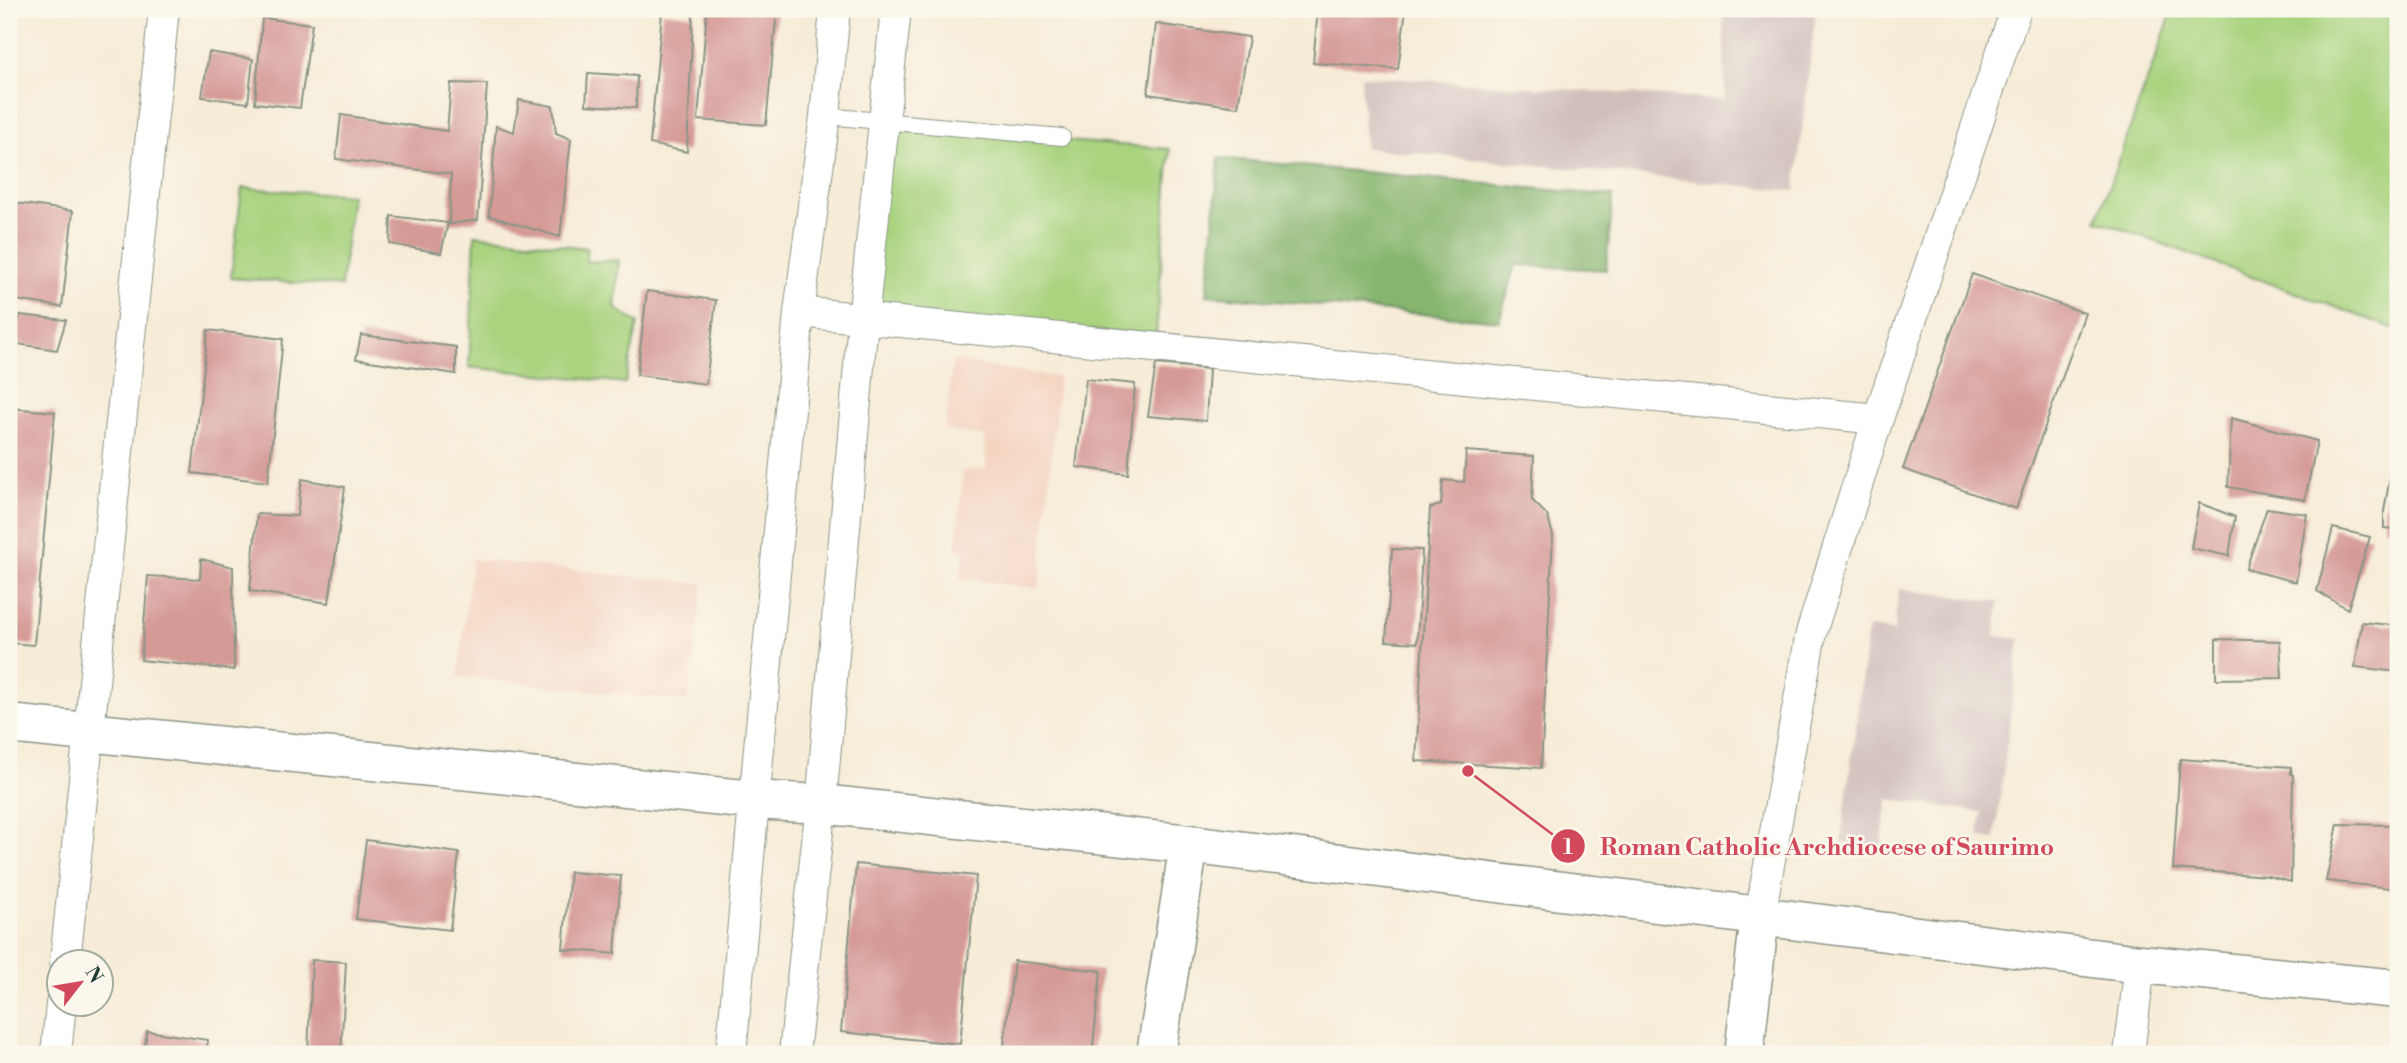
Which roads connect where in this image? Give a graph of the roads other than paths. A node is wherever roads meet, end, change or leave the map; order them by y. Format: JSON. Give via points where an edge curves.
{"nodes":[{"id":1,"x":164,"y":9,"type":"edge"},
{"id":2,"x":835,"y":9,"type":"edge"},
{"id":3,"x":896,"y":9,"type":"edge"},
{"id":4,"x":2016,"y":9,"type":"edge"},
{"id":5,"x":825,"y":116,"type":"junction"},
{"id":6,"x":884,"y":121,"type":"junction"},
{"id":7,"x":1062,"y":137,"type":"dead end"},
{"id":8,"x":799,"y":312,"type":"junction"},
{"id":9,"x":863,"y":320,"type":"junction"},
{"id":10,"x":1878,"y":419,"type":"junction"},
{"id":11,"x":9,"y":724,"type":"edge"},
{"id":12,"x":89,"y":734,"type":"junction"},
{"id":13,"x":753,"y":800,"type":"junction"},
{"id":14,"x":821,"y":804,"type":"junction"},
{"id":15,"x":1189,"y":844,"type":"junction"},
{"id":16,"x":1760,"y":915,"type":"junction"},
{"id":17,"x":66,"y":948,"type":"edge"},
{"id":18,"x":2140,"y":964,"type":"junction"},
{"id":19,"x":2398,"y":989,"type":"edge"},
{"id":20,"x":60,"y":1018,"type":"edge"},
{"id":21,"x":56,"y":1054,"type":"edge"},
{"id":22,"x":731,"y":1054,"type":"edge"},
{"id":23,"x":794,"y":1054,"type":"edge"},
{"id":24,"x":1156,"y":1054,"type":"edge"},
{"id":25,"x":1744,"y":1054,"type":"edge"},
{"id":26,"x":2129,"y":1054,"type":"edge"}],
"edges":[{"from":1,"to":12,"type":"street"},
{"from":2,"to":5,"type":"street"},
{"from":3,"to":6,"type":"street"},
{"from":4,"to":10,"type":"street"},
{"from":5,"to":6,"type":"lane"},
{"from":5,"to":8,"type":"street"},
{"from":6,"to":7,"type":"lane"},
{"from":6,"to":9,"type":"street"},
{"from":8,"to":9,"type":"street"},
{"from":8,"to":13,"type":"street"},
{"from":9,"to":10,"type":"street"},
{"from":9,"to":14,"type":"street"},
{"from":10,"to":16,"type":"street","via":[[1811,633]]},
{"from":11,"to":12,"type":"main road"},
{"from":12,"to":13,"type":"main road"},
{"from":12,"to":17,"type":"street"},
{"from":13,"to":14,"type":"main road"},
{"from":13,"to":22,"type":"street"},
{"from":14,"to":15,"type":"main road"},
{"from":14,"to":23,"type":"street"},
{"from":15,"to":16,"type":"main road"},
{"from":15,"to":24,"type":"main road"},
{"from":16,"to":18,"type":"main road"},
{"from":16,"to":25,"type":"main road"},
{"from":18,"to":19,"type":"main road"},
{"from":18,"to":26,"type":"street"},
{"from":20,"to":21,"type":"street"}]}
